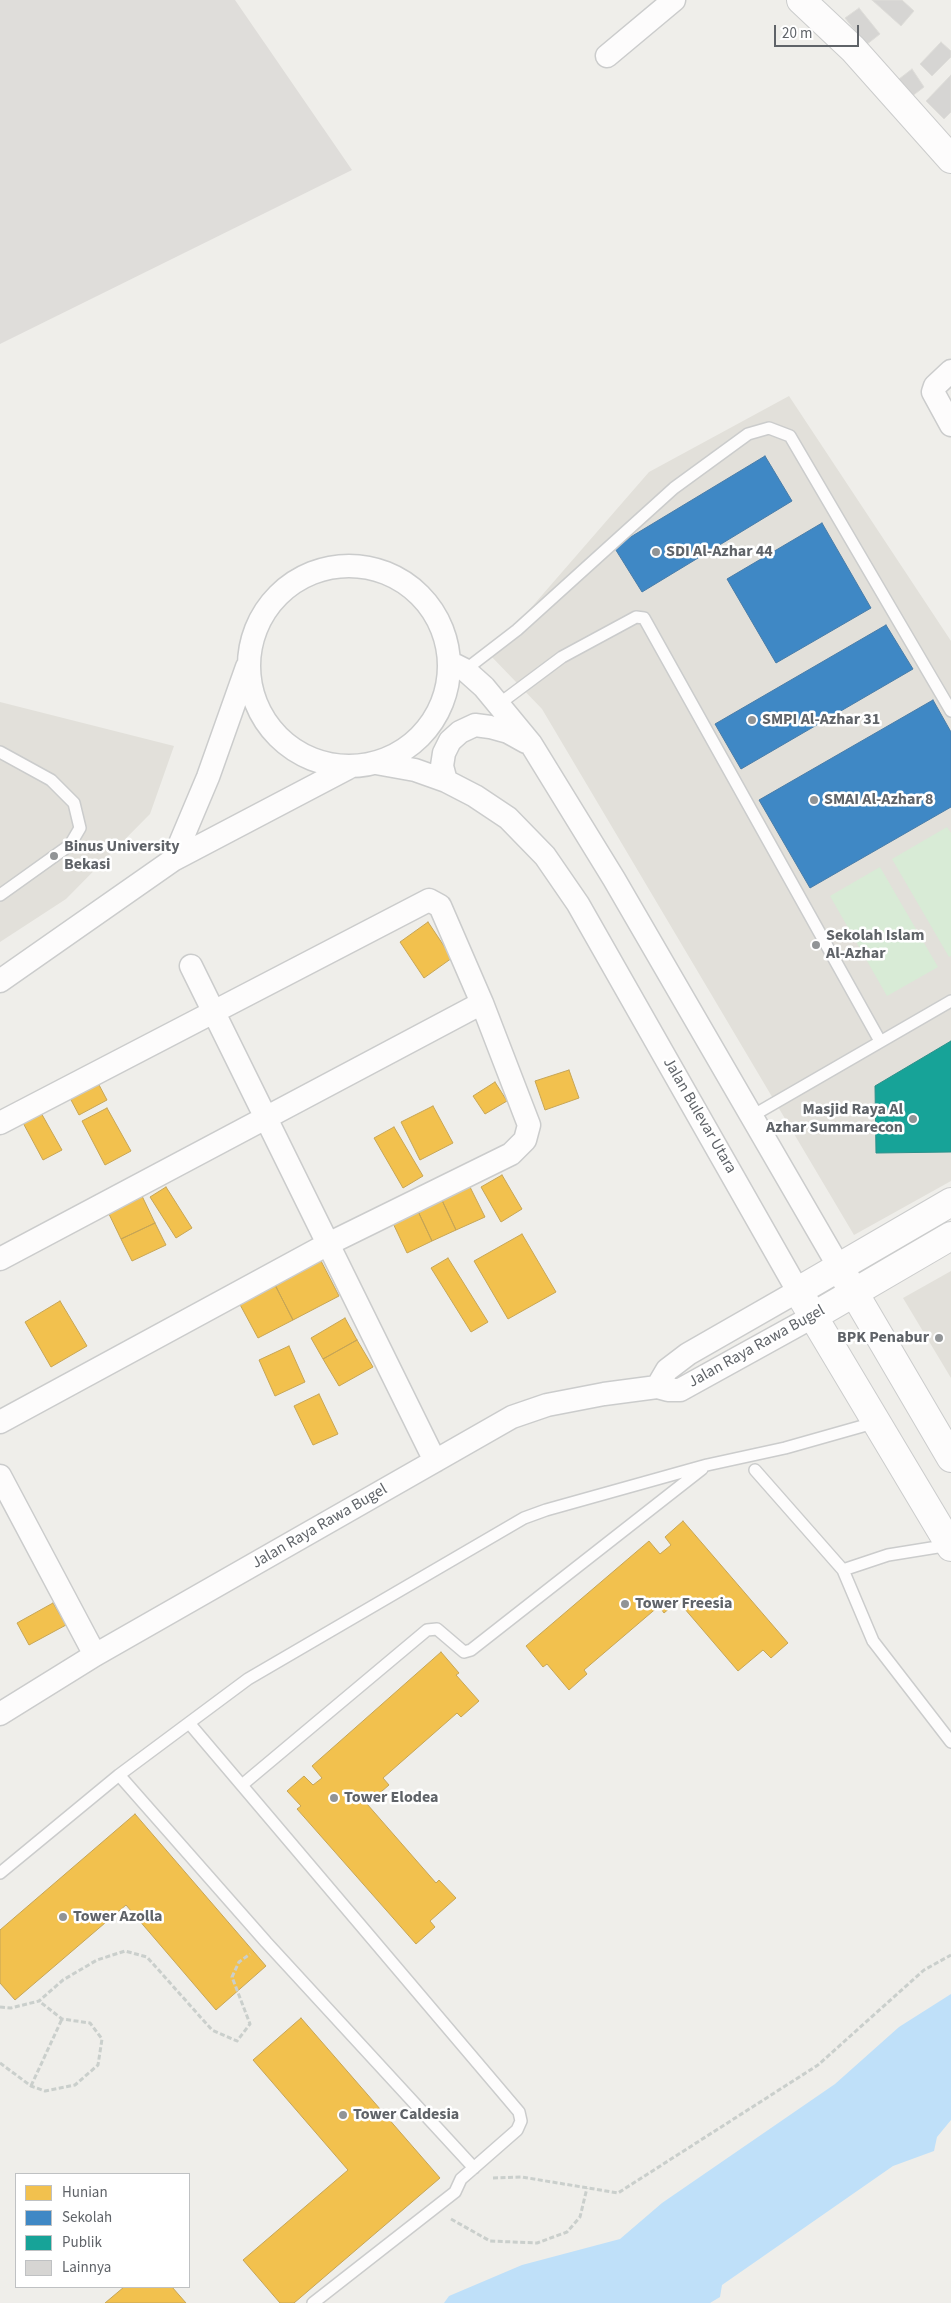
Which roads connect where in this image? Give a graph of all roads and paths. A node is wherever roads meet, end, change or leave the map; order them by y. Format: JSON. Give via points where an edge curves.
{"nodes":[{"id":1,"x":674,"y":0,"type":"edge"},
{"id":2,"x":801,"y":0,"type":"edge"},
{"id":3,"x":607,"y":56,"type":"dead end"},
{"id":4,"x":951,"y":160,"type":"edge"},
{"id":5,"x":951,"y":371,"type":"edge"},
{"id":6,"x":951,"y":425,"type":"edge"},
{"id":7,"x":248,"y":664,"type":"junction"},
{"id":8,"x":457,"y":666,"type":"junction"},
{"id":9,"x":499,"y":704,"type":"junction"},
{"id":10,"x":951,"y":711,"type":"edge"},
{"id":11,"x":532,"y":744,"type":"junction"},
{"id":12,"x":0,"y":752,"type":"edge"},
{"id":13,"x":376,"y":763,"type":"junction"},
{"id":14,"x":350,"y":766,"type":"junction"},
{"id":15,"x":446,"y":781,"type":"junction"},
{"id":16,"x":173,"y":860,"type":"junction"},
{"id":17,"x":0,"y":895,"type":"edge"},
{"id":18,"x":191,"y":966,"type":"dead end"},
{"id":19,"x":0,"y":981,"type":"edge"},
{"id":20,"x":951,"y":1001,"type":"edge"},
{"id":21,"x":482,"y":1003,"type":"junction"},
{"id":22,"x":214,"y":1013,"type":"junction"},
{"id":23,"x":880,"y":1041,"type":"junction"},
{"id":24,"x":752,"y":1116,"type":"junction"},
{"id":25,"x":266,"y":1117,"type":"junction"},
{"id":26,"x":0,"y":1123,"type":"edge"},
{"id":27,"x":951,"y":1202,"type":"edge"},
{"id":28,"x":951,"y":1236,"type":"edge"},
{"id":29,"x":328,"y":1244,"type":"junction"},
{"id":30,"x":0,"y":1259,"type":"edge"},
{"id":31,"x":839,"y":1267,"type":"junction"},
{"id":32,"x":798,"y":1291,"type":"junction"},
{"id":33,"x":854,"y":1292,"type":"junction"},
{"id":34,"x":814,"y":1316,"type":"junction"},
{"id":35,"x":657,"y":1386,"type":"junction"},
{"id":36,"x":0,"y":1422,"type":"edge"},
{"id":37,"x":877,"y":1422,"type":"junction"},
{"id":38,"x":951,"y":1458,"type":"edge"},
{"id":39,"x":434,"y":1461,"type":"junction"},
{"id":40,"x":707,"y":1465,"type":"junction"},
{"id":41,"x":755,"y":1470,"type":"dead end"},
{"id":42,"x":0,"y":1476,"type":"edge"},
{"id":43,"x":950,"y":1546,"type":"edge"},
{"id":44,"x":842,"y":1570,"type":"junction"},
{"id":45,"x":95,"y":1655,"type":"junction"},
{"id":46,"x":2,"y":1710,"type":"edge"},
{"id":47,"x":189,"y":1723,"type":"junction"},
{"id":48,"x":951,"y":1742,"type":"edge"},
{"id":49,"x":119,"y":1775,"type":"junction"},
{"id":50,"x":242,"y":1785,"type":"junction"},
{"id":51,"x":0,"y":1873,"type":"edge"},
{"id":52,"x":266,"y":1942,"type":"junction"},
{"id":53,"x":951,"y":1955,"type":"edge"},
{"id":54,"x":39,"y":2001,"type":"junction"},
{"id":55,"x":0,"y":2007,"type":"edge"},
{"id":56,"x":62,"y":2019,"type":"junction"},
{"id":57,"x":0,"y":2063,"type":"edge"},
{"id":58,"x":31,"y":2086,"type":"junction"},
{"id":59,"x":474,"y":2168,"type":"junction"},
{"id":60,"x":462,"y":2179,"type":"junction"},
{"id":61,"x":586,"y":2188,"type":"junction"},
{"id":62,"x":433,"y":2208,"type":"junction"},
{"id":63,"x":313,"y":2303,"type":"edge"}],
"edges":[{"from":1,"to":3,"type":"street"},
{"from":2,"to":4,"type":"street","via":[[852,49]]},
{"from":5,"to":6,"type":"street","via":[[935,386],[934,392]]},
{"from":7,"to":8,"type":"street","via":[[259,622],[281,593],[305,576],[326,568],[348,566],[370,568],[410,586],[438,620]]},
{"from":7,"to":14,"type":"street","via":[[250,688],[258,709],[269,728],[286,745],[305,757],[327,764]]},
{"from":7,"to":16,"type":"street","via":[[208,777]]},
{"from":8,"to":9,"type":"street"},
{"from":8,"to":10,"type":"lane","via":[[517,630],[674,488],[748,434],[769,428],[790,436]]},
{"from":8,"to":13,"type":"street","via":[[430,725],[406,748]]},
{"from":9,"to":11,"type":"street"},
{"from":9,"to":23,"type":"lane","via":[[562,656],[636,617],[644,618]]},
{"from":11,"to":15,"type":"street","via":[[508,732],[475,725],[450,741],[442,766]]},
{"from":11,"to":24,"type":"street"},
{"from":12,"to":17,"type":"lane","via":[[51,780],[74,803],[80,828],[70,845]]},
{"from":13,"to":14,"type":"street"},
{"from":13,"to":15,"type":"street","name":"Jalan Bulevar Utara","via":[[415,770]]},
{"from":14,"to":16,"type":"street"},
{"from":15,"to":32,"type":"street","name":"Jalan Bulevar Utara","via":[[508,818],[561,877]]},
{"from":16,"to":19,"type":"street"},
{"from":18,"to":22,"type":"street"},
{"from":20,"to":23,"type":"lane"},
{"from":21,"to":22,"type":"street","via":[[440,906],[429,900]]},
{"from":21,"to":25,"type":"street"},
{"from":21,"to":29,"type":"street","via":[[529,1122],[525,1140],[511,1154]]},
{"from":22,"to":25,"type":"street"},
{"from":22,"to":26,"type":"street"},
{"from":23,"to":24,"type":"lane"},
{"from":24,"to":31,"type":"street"},
{"from":25,"to":29,"type":"street"},
{"from":25,"to":30,"type":"street"},
{"from":27,"to":31,"type":"street","name":"Jalan Raya Rawa Bugel"},
{"from":28,"to":33,"type":"street","name":"Jalan Raya Rawa Bugel"},
{"from":29,"to":36,"type":"street"},
{"from":29,"to":39,"type":"street"},
{"from":31,"to":32,"type":"street","name":"Jalan Raya Rawa Bugel"},
{"from":31,"to":33,"type":"street"},
{"from":32,"to":34,"type":"street","name":"Jalan Bulevar Utara"},
{"from":32,"to":35,"type":"street","name":"Jalan Raya Rawa Bugel","via":[[688,1354],[667,1370]]},
{"from":33,"to":34,"type":"street","name":"Jalan Raya Rawa Bugel"},
{"from":33,"to":38,"type":"street"},
{"from":34,"to":35,"type":"street","name":"Jalan Raya Rawa Bugel","via":[[680,1390]]},
{"from":34,"to":37,"type":"street","name":"Jalan Bulevar Utara"},
{"from":35,"to":39,"type":"street","name":"Jalan Raya Rawa Bugel","via":[[531,1410],[512,1417]]},
{"from":37,"to":40,"type":"lane","via":[[785,1448]]},
{"from":37,"to":43,"type":"street","name":"Jalan Bulevar Utara"},
{"from":39,"to":45,"type":"street","name":"Jalan Raya Rawa Bugel"},
{"from":40,"to":47,"type":"lane","via":[[524,1518],[248,1679]]},
{"from":40,"to":50,"type":"lane","via":[[471,1650],[464,1652],[438,1629],[427,1630]]},
{"from":41,"to":44,"type":"lane"},
{"from":42,"to":45,"type":"street"},
{"from":43,"to":44,"type":"lane","via":[[888,1555]]},
{"from":44,"to":48,"type":"lane","via":[[873,1642]]},
{"from":45,"to":46,"type":"street","name":"Jalan Raya Rawa Bugel"},
{"from":47,"to":49,"type":"lane"},
{"from":47,"to":50,"type":"lane"},
{"from":49,"to":51,"type":"lane"},
{"from":49,"to":52,"type":"lane"},
{"from":50,"to":59,"type":"lane","via":[[519,2112],[521,2121],[516,2130]]},
{"from":52,"to":54,"type":"path","via":[[240,1962],[232,1978],[250,2024],[237,2041],[212,2030],[147,1957],[125,1951],[97,1960],[63,1980]]},
{"from":52,"to":59,"type":"lane"},
{"from":53,"to":61,"type":"path","via":[[924,1970],[818,2064],[618,2193]]},
{"from":54,"to":55,"type":"path","via":[[11,2008]]},
{"from":54,"to":56,"type":"path"},
{"from":56,"to":58,"type":"path"},
{"from":56,"to":58,"type":"path","via":[[90,2023],[102,2039],[98,2065],[75,2085],[45,2091]]},
{"from":57,"to":58,"type":"path"},
{"from":59,"to":60,"type":"lane"},
{"from":60,"to":61,"type":"path","via":[[522,2177]]},
{"from":60,"to":62,"type":"lane","via":[[455,2192]]},
{"from":61,"to":62,"type":"path","via":[[580,2217],[566,2232],[537,2243],[490,2241]]},
{"from":62,"to":63,"type":"lane"}]}
